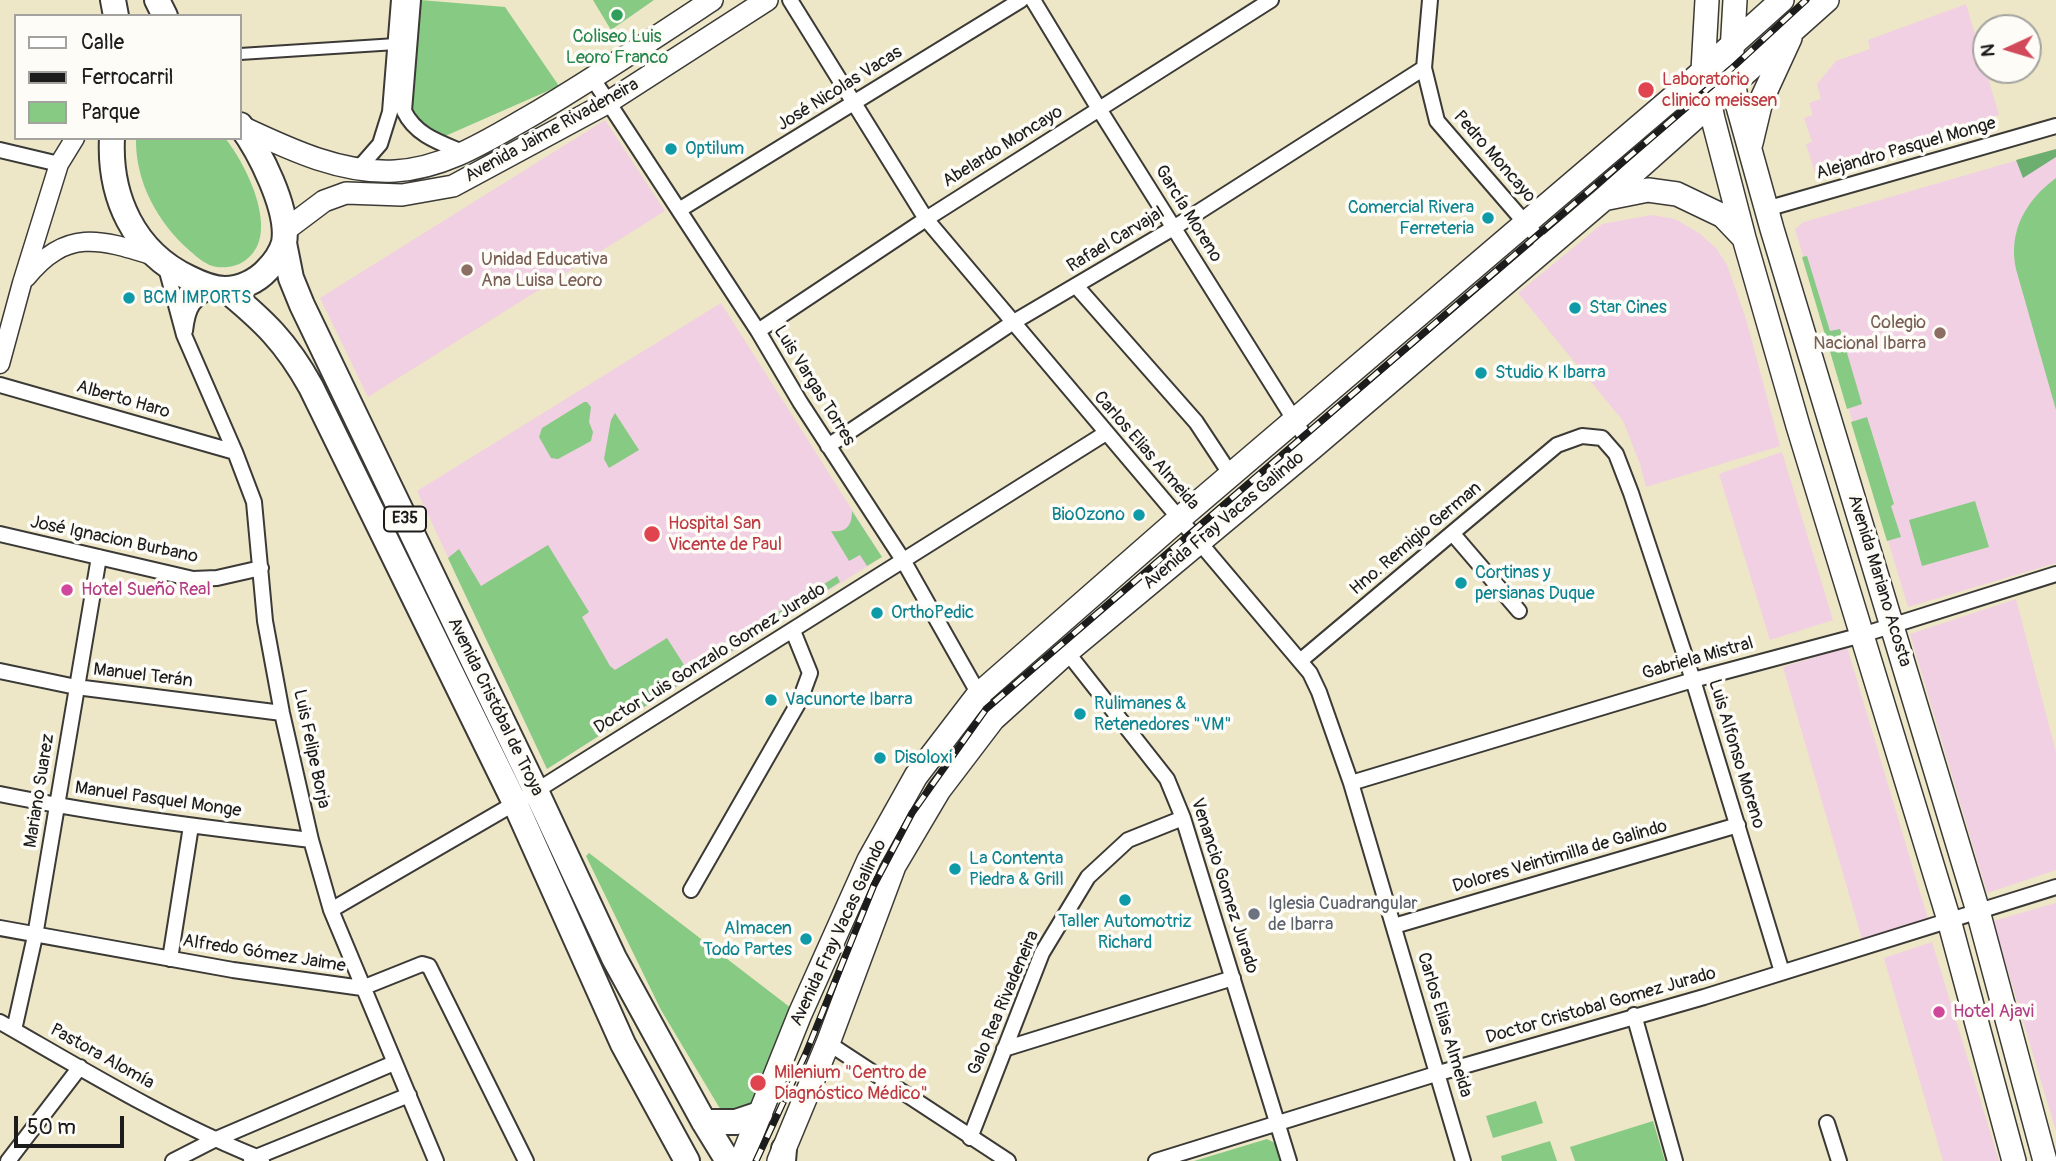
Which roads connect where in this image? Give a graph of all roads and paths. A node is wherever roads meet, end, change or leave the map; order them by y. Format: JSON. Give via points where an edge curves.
{"nodes":[{"id":1,"x":399,"y":0,"type":"edge"},
{"id":2,"x":413,"y":0,"type":"edge"},
{"id":3,"x":712,"y":0,"type":"edge"},
{"id":4,"x":767,"y":0,"type":"edge"},
{"id":5,"x":790,"y":0,"type":"edge"},
{"id":6,"x":1021,"y":0,"type":"edge"},
{"id":7,"x":1033,"y":0,"type":"edge"},
{"id":8,"x":1271,"y":0,"type":"edge"},
{"id":9,"x":1430,"y":0,"type":"edge"},
{"id":10,"x":1707,"y":0,"type":"edge"},
{"id":11,"x":1735,"y":0,"type":"edge"},
{"id":12,"x":1782,"y":0,"type":"edge"},
{"id":13,"x":1827,"y":0,"type":"edge"},
{"id":14,"x":1794,"y":31,"type":"junction"},
{"id":15,"x":396,"y":44,"type":"junction"},
{"id":16,"x":1734,"y":46,"type":"junction"},
{"id":17,"x":242,"y":54,"type":"edge"},
{"id":18,"x":1424,"y":68,"type":"junction"},
{"id":19,"x":1703,"y":71,"type":"junction"},
{"id":20,"x":593,"y":79,"type":"junction"},
{"id":21,"x":1734,"y":86,"type":"junction"},
{"id":22,"x":607,"y":103,"type":"junction"},
{"id":23,"x":1709,"y":103,"type":"junction"},
{"id":24,"x":854,"y":104,"type":"junction"},
{"id":25,"x":1099,"y":109,"type":"junction"},
{"id":26,"x":242,"y":126,"type":"edge"},
{"id":27,"x":2056,"y":126,"type":"edge"},
{"id":28,"x":242,"y":128,"type":"edge"},
{"id":29,"x":74,"y":140,"type":"edge"},
{"id":30,"x":112,"y":140,"type":"edge"},
{"id":31,"x":1750,"y":146,"type":"junction"},
{"id":32,"x":0,"y":150,"type":"edge"},
{"id":33,"x":465,"y":153,"type":"junction"},
{"id":34,"x":59,"y":164,"type":"junction"},
{"id":35,"x":359,"y":168,"type":"junction"},
{"id":36,"x":1605,"y":198,"type":"junction"},
{"id":37,"x":1766,"y":209,"type":"junction"},
{"id":38,"x":679,"y":210,"type":"junction"},
{"id":39,"x":926,"y":219,"type":"junction"},
{"id":40,"x":1526,"y":224,"type":"junction"},
{"id":41,"x":1175,"y":227,"type":"junction"},
{"id":42,"x":284,"y":237,"type":"junction"},
{"id":43,"x":1744,"y":238,"type":"junction"},
{"id":44,"x":1546,"y":247,"type":"junction"},
{"id":45,"x":160,"y":260,"type":"junction"},
{"id":46,"x":22,"y":283,"type":"junction"},
{"id":47,"x":1077,"y":287,"type":"junction"},
{"id":48,"x":220,"y":288,"type":"junction"},
{"id":49,"x":1012,"y":323,"type":"junction"},
{"id":50,"x":758,"y":331,"type":"junction"},
{"id":51,"x":184,"y":335,"type":"junction"},
{"id":52,"x":0,"y":364,"type":"edge"},
{"id":53,"x":0,"y":386,"type":"edge"},
{"id":54,"x":1295,"y":421,"type":"junction"},
{"id":55,"x":1106,"y":433,"type":"junction"},
{"id":56,"x":828,"y":446,"type":"junction"},
{"id":57,"x":1557,"y":446,"type":"joint"},
{"id":58,"x":1312,"y":448,"type":"junction"},
{"id":59,"x":235,"y":452,"type":"junction"},
{"id":60,"x":1231,"y":475,"type":"junction"},
{"id":61,"x":1180,"y":519,"type":"junction"},
{"id":62,"x":0,"y":534,"type":"edge"},
{"id":63,"x":1453,"y":534,"type":"junction"},
{"id":64,"x":1199,"y":542,"type":"junction"},
{"id":65,"x":99,"y":556,"type":"junction"},
{"id":66,"x":903,"y":560,"type":"junction"},
{"id":67,"x":261,"y":568,"type":"junction"},
{"id":68,"x":2056,"y":574,"type":"edge"},
{"id":69,"x":1519,"y":611,"type":"dead end"},
{"id":70,"x":1893,"y":626,"type":"junction"},
{"id":71,"x":793,"y":631,"type":"junction"},
{"id":72,"x":1862,"y":635,"type":"junction"},
{"id":73,"x":1067,"y":652,"type":"junction"},
{"id":74,"x":1300,"y":662,"type":"junction"},
{"id":75,"x":0,"y":671,"type":"edge"},
{"id":76,"x":1693,"y":680,"type":"junction"},
{"id":77,"x":76,"y":687,"type":"junction"},
{"id":78,"x":978,"y":695,"type":"junction"},
{"id":79,"x":282,"y":713,"type":"junction"},
{"id":80,"x":993,"y":719,"type":"junction"},
{"id":81,"x":1351,"y":783,"type":"junction"},
{"id":82,"x":536,"y":791,"type":"junction"},
{"id":83,"x":0,"y":794,"type":"edge"},
{"id":84,"x":514,"y":803,"type":"junction"},
{"id":85,"x":58,"y":806,"type":"junction"},
{"id":86,"x":1183,"y":818,"type":"junction"},
{"id":87,"x":1738,"y":825,"type":"junction"},
{"id":88,"x":191,"y":826,"type":"junction"},
{"id":89,"x":311,"y":840,"type":"junction"},
{"id":90,"x":2056,"y":887,"type":"edge"},
{"id":91,"x":691,"y":890,"type":"dead end"},
{"id":92,"x":331,"y":910,"type":"junction"},
{"id":93,"x":1978,"y":911,"type":"junction"},
{"id":94,"x":1949,"y":920,"type":"junction"},
{"id":95,"x":1394,"y":926,"type":"junction"},
{"id":96,"x":0,"y":928,"type":"edge"},
{"id":97,"x":36,"y":936,"type":"junction"},
{"id":98,"x":170,"y":959,"type":"junction"},
{"id":99,"x":1782,"y":972,"type":"junction"},
{"id":100,"x":1233,"y":978,"type":"junction"},
{"id":101,"x":362,"y":988,"type":"junction"},
{"id":102,"x":1634,"y":1016,"type":"junction"},
{"id":103,"x":0,"y":1022,"type":"edge"},
{"id":104,"x":14,"y":1030,"type":"junction"},
{"id":105,"x":828,"y":1043,"type":"junction"},
{"id":106,"x":1004,"y":1049,"type":"junction"},
{"id":107,"x":394,"y":1063,"type":"junction"},
{"id":108,"x":80,"y":1067,"type":"junction"},
{"id":109,"x":1439,"y":1073,"type":"junction"},
{"id":110,"x":409,"y":1095,"type":"junction"},
{"id":111,"x":760,"y":1114,"type":"junction"},
{"id":112,"x":704,"y":1122,"type":"junction"},
{"id":113,"x":1827,"y":1123,"type":"dead end"},
{"id":114,"x":1278,"y":1125,"type":"junction"},
{"id":115,"x":970,"y":1138,"type":"junction"},
{"id":116,"x":214,"y":1140,"type":"junction"},
{"id":117,"x":782,"y":1157,"type":"edge"},
{"id":118,"x":9,"y":1159,"type":"edge"},
{"id":119,"x":255,"y":1159,"type":"edge"},
{"id":120,"x":173,"y":1161,"type":"edge"},
{"id":121,"x":436,"y":1161,"type":"edge"},
{"id":122,"x":526,"y":1161,"type":"edge"},
{"id":123,"x":687,"y":1161,"type":"edge"},
{"id":124,"x":728,"y":1161,"type":"edge"},
{"id":125,"x":741,"y":1161,"type":"edge"},
{"id":126,"x":1008,"y":1161,"type":"edge"},
{"id":127,"x":1156,"y":1161,"type":"edge"},
{"id":128,"x":1289,"y":1161,"type":"edge"},
{"id":129,"x":1463,"y":1161,"type":"edge"},
{"id":130,"x":1675,"y":1161,"type":"edge"},
{"id":131,"x":1839,"y":1161,"type":"edge"},
{"id":132,"x":2014,"y":1161,"type":"edge"},
{"id":133,"x":2045,"y":1161,"type":"edge"}],
"edges":[{"from":1,"to":15,"type":"street"},
{"from":2,"to":33,"type":"street","via":[[404,111],[410,124],[425,135]]},
{"from":3,"to":20,"type":"main road","name":"Avenida Jaime Rivadeneira"},
{"from":4,"to":22,"type":"main road","name":"Avenida Jaime Rivadeneira"},
{"from":5,"to":24,"type":"street","name":"Carlos Elias Almeida"},
{"from":6,"to":24,"type":"street","name":"José Nicolas Vacas"},
{"from":7,"to":25,"type":"street","name":"García Moreno"},
{"from":8,"to":25,"type":"street","name":"Abelardo Moncayo"},
{"from":9,"to":18,"type":"street","name":"Pedro Moncayo"},
{"from":10,"to":19,"type":"main road","name":"Avenida Mariano Acosta"},
{"from":11,"to":16,"type":"main road","name":"Avenida Mariano Acosta"},
{"from":12,"to":16,"type":"main road","name":"Avenida Fray Vacas Galindo"},
{"from":13,"to":14,"type":"main road","name":"Avenida Fray Vacas Galindo"},
{"from":14,"to":21,"type":"main road","name":"Avenida Fray Vacas Galindo"},
{"from":14,"to":31,"type":"main road","via":[[1761,101]]},
{"from":15,"to":17,"type":"street"},
{"from":15,"to":35,"type":"street","via":[[390,112],[380,144]]},
{"from":16,"to":19,"type":"main road","name":"Avenida Fray Vacas Galindo"},
{"from":16,"to":21,"type":"main road","name":"Avenida Mariano Acosta"},
{"from":18,"to":40,"type":"street","name":"Pedro Moncayo","via":[[1437,121]]},
{"from":18,"to":41,"type":"street","name":"Rafael Carvajal"},
{"from":19,"to":23,"type":"main road","name":"Avenida Mariano Acosta"},
{"from":19,"to":40,"type":"main road","name":"Avenida Fray Vacas Galindo"},
{"from":20,"to":22,"type":"street","name":"Luis Vargas Torres"},
{"from":20,"to":33,"type":"main road","name":"Avenida Jaime Rivadeneira"},
{"from":21,"to":23,"type":"main road","name":"Avenida Fray Vacas Galindo"},
{"from":21,"to":31,"type":"main road","name":"Avenida Mariano Acosta"},
{"from":22,"to":38,"type":"street","name":"Luis Vargas Torres"},
{"from":22,"to":42,"type":"main road","name":"Avenida Jaime Rivadeneira","via":[[453,186],[402,195],[346,193],[324,201]]},
{"from":23,"to":36,"type":"main road","name":"Avenida Fray Vacas Galindo"},
{"from":23,"to":43,"type":"main road","name":"Avenida Mariano Acosta"},
{"from":24,"to":38,"type":"street","name":"José Nicolas Vacas"},
{"from":24,"to":39,"type":"street","name":"Carlos Elias Almeida"},
{"from":25,"to":39,"type":"street","name":"Abelardo Moncayo"},
{"from":25,"to":41,"type":"street","name":"García Moreno"},
{"from":26,"to":35,"type":"main road","name":"Avenida Jaime Rivadeneira","via":[[294,151]]},
{"from":27,"to":37,"type":"street","name":"Alejandro Pasquel Monge"},
{"from":28,"to":42,"type":"highway","number":"E35","via":[[263,159],[277,194]]},
{"from":29,"to":34,"type":"street"},
{"from":30,"to":45,"type":"highway","number":"E35","via":[[115,188],[124,213],[137,236]]},
{"from":31,"to":37,"type":"main road","name":"Avenida Mariano Acosta"},
{"from":32,"to":34,"type":"street"},
{"from":33,"to":35,"type":"main road","name":"Avenida Jaime Rivadeneira","via":[[423,168]]},
{"from":34,"to":46,"type":"street"},
{"from":36,"to":43,"type":"main road","via":[[1648,190],[1677,194],[1723,216]]},
{"from":36,"to":44,"type":"main road","name":"Avenida Fray Vacas Galindo"},
{"from":37,"to":70,"type":"main road","name":"Avenida Mariano Acosta"},
{"from":38,"to":50,"type":"street","name":"Luis Vargas Torres"},
{"from":39,"to":49,"type":"street","name":"Carlos Elias Almeida"},
{"from":39,"to":50,"type":"street","name":"Abelardo Moncayo"},
{"from":40,"to":44,"type":"street","name":"Pedro Moncayo"},
{"from":40,"to":54,"type":"main road","name":"Avenida Fray Vacas Galindo"},
{"from":41,"to":47,"type":"street","name":"Rafael Carvajal"},
{"from":41,"to":54,"type":"street","name":"García Moreno"},
{"from":42,"to":48,"type":"highway","via":[[275,262],[261,276],[244,286]]},
{"from":42,"to":82,"type":"highway","name":"Avenida Cristóbal de Troya","number":"E35","via":[[291,278],[302,306]]},
{"from":43,"to":72,"type":"main road","name":"Avenida Mariano Acosta"},
{"from":44,"to":58,"type":"main road","name":"Avenida Fray Vacas Galindo"},
{"from":45,"to":46,"type":"street","via":[[112,243],[71,242],[51,252]]},
{"from":45,"to":48,"type":"highway","number":"E35","via":[[197,282]]},
{"from":45,"to":51,"type":"street","name":"Luis Felipe Borja"},
{"from":46,"to":52,"type":"street"},
{"from":47,"to":49,"type":"street","name":"Rafael Carvajal"},
{"from":47,"to":60,"type":"street","via":[[1196,422]]},
{"from":48,"to":51,"type":"street","via":[[192,304]]},
{"from":48,"to":84,"type":"highway","name":"Avenida Cristóbal de Troya","number":"E35","via":[[266,323],[296,361]]},
{"from":49,"to":55,"type":"street","name":"Carlos Elias Almeida"},
{"from":49,"to":56,"type":"street","name":"Rafael Carvajal"},
{"from":50,"to":56,"type":"street","name":"Luis Vargas Torres"},
{"from":51,"to":59,"type":"street","name":"Luis Felipe Borja"},
{"from":53,"to":59,"type":"street","name":"Alberto Haro"},
{"from":54,"to":58,"type":"street","name":"García Moreno"},
{"from":54,"to":60,"type":"main road","name":"Avenida Fray Vacas Galindo"},
{"from":55,"to":61,"type":"street","name":"Carlos Elias Almeida"},
{"from":55,"to":66,"type":"street","name":"Doctor Luis Gonzalo Gomez Jurado"},
{"from":56,"to":66,"type":"street","name":"Luis Vargas Torres"},
{"from":57,"to":63,"type":"street","name":"Hno. Remigio German"},
{"from":57,"to":76,"type":"street","name":"Luis Alfonso Moreno","via":[[1582,436],[1602,438],[1616,454]]},
{"from":58,"to":64,"type":"main road","name":"Avenida Fray Vacas Galindo"},
{"from":59,"to":67,"type":"street","name":"Luis Felipe Borja","via":[[254,502]]},
{"from":60,"to":61,"type":"main road","name":"Avenida Fray Vacas Galindo"},
{"from":61,"to":64,"type":"street","name":"Carlos Elias Almeida"},
{"from":61,"to":78,"type":"main road","name":"Avenida Fray Vacas Galindo"},
{"from":62,"to":65,"type":"street","name":"José Ignacion Burbano"},
{"from":63,"to":69,"type":"street"},
{"from":63,"to":74,"type":"street","name":"Hno. Remigio German"},
{"from":64,"to":73,"type":"main road","name":"Avenida Fray Vacas Galindo"},
{"from":64,"to":74,"type":"street","name":"Carlos Elias Almeida"},
{"from":65,"to":67,"type":"street","name":"José Ignacion Burbano","via":[[193,579]]},
{"from":65,"to":77,"type":"street","name":"Mariano Suarez"},
{"from":66,"to":71,"type":"street","name":"Doctor Luis Gonzalo Gomez Jurado"},
{"from":66,"to":78,"type":"street","name":"Luis Vargas Torres"},
{"from":67,"to":79,"type":"street","name":"Luis Felipe Borja","via":[[265,621]]},
{"from":68,"to":70,"type":"street","name":"Gabriela Mistral"},
{"from":70,"to":72,"type":"street","name":"Gabriela Mistral"},
{"from":70,"to":93,"type":"main road","name":"Avenida Mariano Acosta"},
{"from":71,"to":82,"type":"street","name":"Doctor Luis Gonzalo Gomez Jurado"},
{"from":71,"to":91,"type":"street","via":[[810,673],[800,700]]},
{"from":72,"to":76,"type":"street","name":"Gabriela Mistral"},
{"from":72,"to":94,"type":"main road","name":"Avenida Mariano Acosta"},
{"from":73,"to":80,"type":"main road","name":"Avenida Fray Vacas Galindo"},
{"from":73,"to":86,"type":"street","name":"Venancio Gomez Jurado","via":[[1167,779]]},
{"from":74,"to":81,"type":"street","name":"Carlos Elias Almeida","via":[[1319,692]]},
{"from":75,"to":77,"type":"street","name":"Manuel Terán"},
{"from":76,"to":81,"type":"street","name":"Gabriela Mistral"},
{"from":76,"to":87,"type":"street","name":"Luis Alfonso Moreno"},
{"from":77,"to":79,"type":"street","name":"Manuel Terán"},
{"from":77,"to":85,"type":"street","name":"Mariano Suarez"},
{"from":78,"to":80,"type":"street","name":"Luis Vargas Torres"},
{"from":78,"to":111,"type":"main road","name":"Avenida Fray Vacas Galindo","via":[[916,776],[869,860]]},
{"from":79,"to":89,"type":"street","name":"Luis Felipe Borja"},
{"from":80,"to":105,"type":"main road","name":"Avenida Fray Vacas Galindo","via":[[939,790],[894,866]]},
{"from":81,"to":95,"type":"street","name":"Carlos Elias Almeida"},
{"from":82,"to":84,"type":"street","name":"Doctor Luis Gonzalo Gomez Jurado"},
{"from":82,"to":112,"type":"highway","name":"Avenida Cristóbal de Troya","number":"E35","via":[[614,958]]},
{"from":83,"to":85,"type":"street","name":"Manuel Pasquel Monge"},
{"from":84,"to":92,"type":"street","name":"Doctor Luis Gonzalo Gomez Jurado"},
{"from":84,"to":123,"type":"highway","name":"Avenida Cristóbal de Troya","number":"E35","via":[[623,1044]]},
{"from":85,"to":88,"type":"street","name":"Manuel Pasquel Monge"},
{"from":85,"to":97,"type":"street","name":"Mariano Suarez"},
{"from":86,"to":100,"type":"street","name":"Venancio Gomez Jurado"},
{"from":86,"to":106,"type":"street","name":"Galo Rea Rivadeneira","via":[[1128,840],[1088,877],[1042,953]]},
{"from":87,"to":95,"type":"street","name":"Dolores Veintimilla de Galindo"},
{"from":87,"to":99,"type":"street","name":"Luis Alfonso Moreno"},
{"from":88,"to":89,"type":"street","name":"Manuel Pasquel Monge"},
{"from":88,"to":98,"type":"street"},
{"from":89,"to":92,"type":"street","name":"Luis Felipe Borja"},
{"from":90,"to":93,"type":"street","name":"Doctor Cristobal Gomez Jurado"},
{"from":92,"to":101,"type":"street","name":"Luis Felipe Borja"},
{"from":93,"to":94,"type":"street","name":"Doctor Cristobal Gomez Jurado"},
{"from":93,"to":133,"type":"main road","name":"Avenida Mariano Acosta"},
{"from":94,"to":99,"type":"street","name":"Doctor Cristobal Gomez Jurado"},
{"from":94,"to":132,"type":"main road","name":"Avenida Mariano Acosta"},
{"from":95,"to":109,"type":"street","name":"Carlos Elias Almeida"},
{"from":96,"to":97,"type":"street","name":"Alfredo Gómez Jaime"},
{"from":97,"to":98,"type":"street","name":"Alfredo Gómez Jaime"},
{"from":97,"to":104,"type":"street","name":"Mariano Suarez"},
{"from":98,"to":101,"type":"street","name":"Alfredo Gómez Jaime"},
{"from":99,"to":102,"type":"street","name":"Doctor Cristobal Gomez Jurado"},
{"from":100,"to":106,"type":"street"},
{"from":100,"to":114,"type":"street","name":"Venancio Gomez Jurado"},
{"from":101,"to":107,"type":"street","name":"Luis Felipe Borja"},
{"from":101,"to":122,"type":"street","name":"Alfredo Gómez Jaime","via":[[422,964],[429,966]]},
{"from":102,"to":109,"type":"street","name":"Doctor Cristobal Gomez Jurado"},
{"from":102,"to":130,"type":"street"},
{"from":103,"to":104,"type":"street","name":"Pastora Alomía"},
{"from":104,"to":108,"type":"street","name":"Pastora Alomía"},
{"from":105,"to":115,"type":"street"},
{"from":105,"to":117,"type":"main road","name":"Avenida Fray Vacas Galindo"},
{"from":106,"to":115,"type":"street","name":"Galo Rea Rivadeneira"},
{"from":107,"to":110,"type":"street","name":"Luis Felipe Borja"},
{"from":107,"to":116,"type":"street"},
{"from":108,"to":116,"type":"street","name":"Pastora Alomía"},
{"from":108,"to":118,"type":"street"},
{"from":109,"to":114,"type":"street","name":"Doctor Cristobal Gomez Jurado"},
{"from":109,"to":129,"type":"street","name":"Carlos Elias Almeida"},
{"from":110,"to":119,"type":"street"},
{"from":110,"to":121,"type":"street","name":"Luis Felipe Borja"},
{"from":111,"to":112,"type":"highway","via":[[736,1122]]},
{"from":111,"to":125,"type":"main road","name":"Avenida Fray Vacas Galindo"},
{"from":112,"to":124,"type":"highway","name":"Avenida Cristóbal de Troya","number":"E35"},
{"from":113,"to":131,"type":"street"},
{"from":114,"to":127,"type":"street","name":"Doctor Cristobal Gomez Jurado"},
{"from":114,"to":128,"type":"street","name":"Venancio Gomez Jurado"},
{"from":115,"to":126,"type":"street"},
{"from":116,"to":119,"type":"street","name":"Pastora Alomía"},
{"from":116,"to":120,"type":"street"}]}
